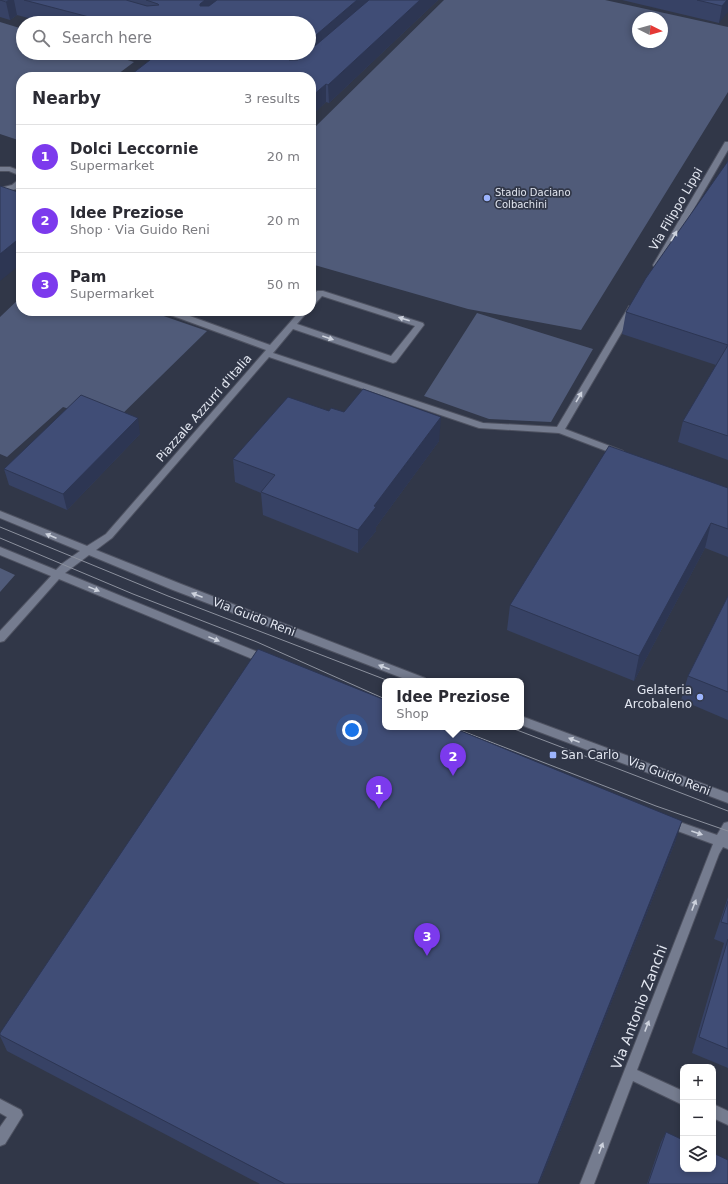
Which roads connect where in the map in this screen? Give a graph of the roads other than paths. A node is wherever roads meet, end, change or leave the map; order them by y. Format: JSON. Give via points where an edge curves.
{"nodes":[{"id":1,"x":728,"y":144,"type":"edge"},
{"id":2,"x":0,"y":169,"type":"edge"},
{"id":3,"x":16,"y":170,"type":"edge"},
{"id":4,"x":16,"y":186,"type":"edge"},
{"id":5,"x":0,"y":190,"type":"edge"},
{"id":6,"x":652,"y":273,"type":"edge"},
{"id":7,"x":316,"y":297,"type":"edge"},
{"id":8,"x":636,"y":301,"type":"edge"},
{"id":9,"x":181,"y":316,"type":"edge"},
{"id":10,"x":299,"y":316,"type":"edge"},
{"id":11,"x":291,"y":325,"type":"junction"},
{"id":12,"x":270,"y":351,"type":"junction"},
{"id":13,"x":560,"y":430,"type":"junction"},
{"id":14,"x":626,"y":455,"type":"edge"},
{"id":15,"x":0,"y":514,"type":"edge"},
{"id":16,"x":0,"y":551,"type":"edge"},
{"id":17,"x":87,"y":551,"type":"junction"},
{"id":18,"x":58,"y":575,"type":"junction"},
{"id":19,"x":0,"y":638,"type":"edge"},
{"id":20,"x":275,"y":664,"type":"edge"},
{"id":21,"x":412,"y":678,"type":"edge"},
{"id":22,"x":524,"y":721,"type":"edge"},
{"id":23,"x":728,"y":798,"type":"edge"},
{"id":24,"x":661,"y":820,"type":"edge"},
{"id":25,"x":728,"y":827,"type":"edge"},
{"id":26,"x":724,"y":842,"type":"edge"},
{"id":27,"x":630,"y":1073,"type":"junction"},
{"id":28,"x":680,"y":1097,"type":"edge"},
{"id":29,"x":0,"y":1106,"type":"edge"},
{"id":30,"x":716,"y":1112,"type":"edge"},
{"id":31,"x":728,"y":1118,"type":"edge"},
{"id":32,"x":0,"y":1139,"type":"edge"},
{"id":33,"x":587,"y":1184,"type":"edge"}],
"edges":[{"from":6,"to":1,"type":"street","name":"Via Filippo Lippi","one_way":true},
{"from":2,"to":3,"type":"street"},
{"from":4,"to":5,"type":"street"},
{"from":11,"to":7,"type":"street","one_way":true,"via":[[393,360],[420,325],[320,293]]},
{"from":13,"to":8,"type":"street","one_way":true},
{"from":9,"to":12,"type":"street","name":"Piazzale Azzurri d'Italia"},
{"from":10,"to":11,"type":"street"},
{"from":11,"to":12,"type":"street"},
{"from":12,"to":13,"type":"street","name":"Piazzale Azzurri d'Italia","via":[[482,426]]},
{"from":12,"to":17,"type":"street","name":"Piazzale Azzurri d'Italia","via":[[109,536]]},
{"from":13,"to":14,"type":"street"},
{"from":17,"to":15,"type":"street","name":"Via Guido Reni","one_way":true},
{"from":16,"to":18,"type":"street"},
{"from":17,"to":18,"type":"street","name":"Piazzale Azzurri d'Italia"},
{"from":21,"to":17,"type":"street","name":"Via Guido Reni","one_way":true},
{"from":18,"to":19,"type":"street","name":"Piazzale Azzurri d'Italia"},
{"from":18,"to":20,"type":"street","one_way":true},
{"from":23,"to":22,"type":"street","name":"Via Guido Reni","one_way":true},
{"from":24,"to":26,"type":"street","one_way":true},
{"from":25,"to":26,"type":"street","name":"Via Antonio Zanchi"},
{"from":27,"to":26,"type":"street","name":"Via Antonio Zanchi","one_way":true,"via":[[714,852]]},
{"from":27,"to":28,"type":"street"},
{"from":33,"to":27,"type":"street","name":"Via Antonio Zanchi","one_way":true},
{"from":29,"to":32,"type":"street","via":[[16,1115]]},
{"from":30,"to":31,"type":"street"}]}
